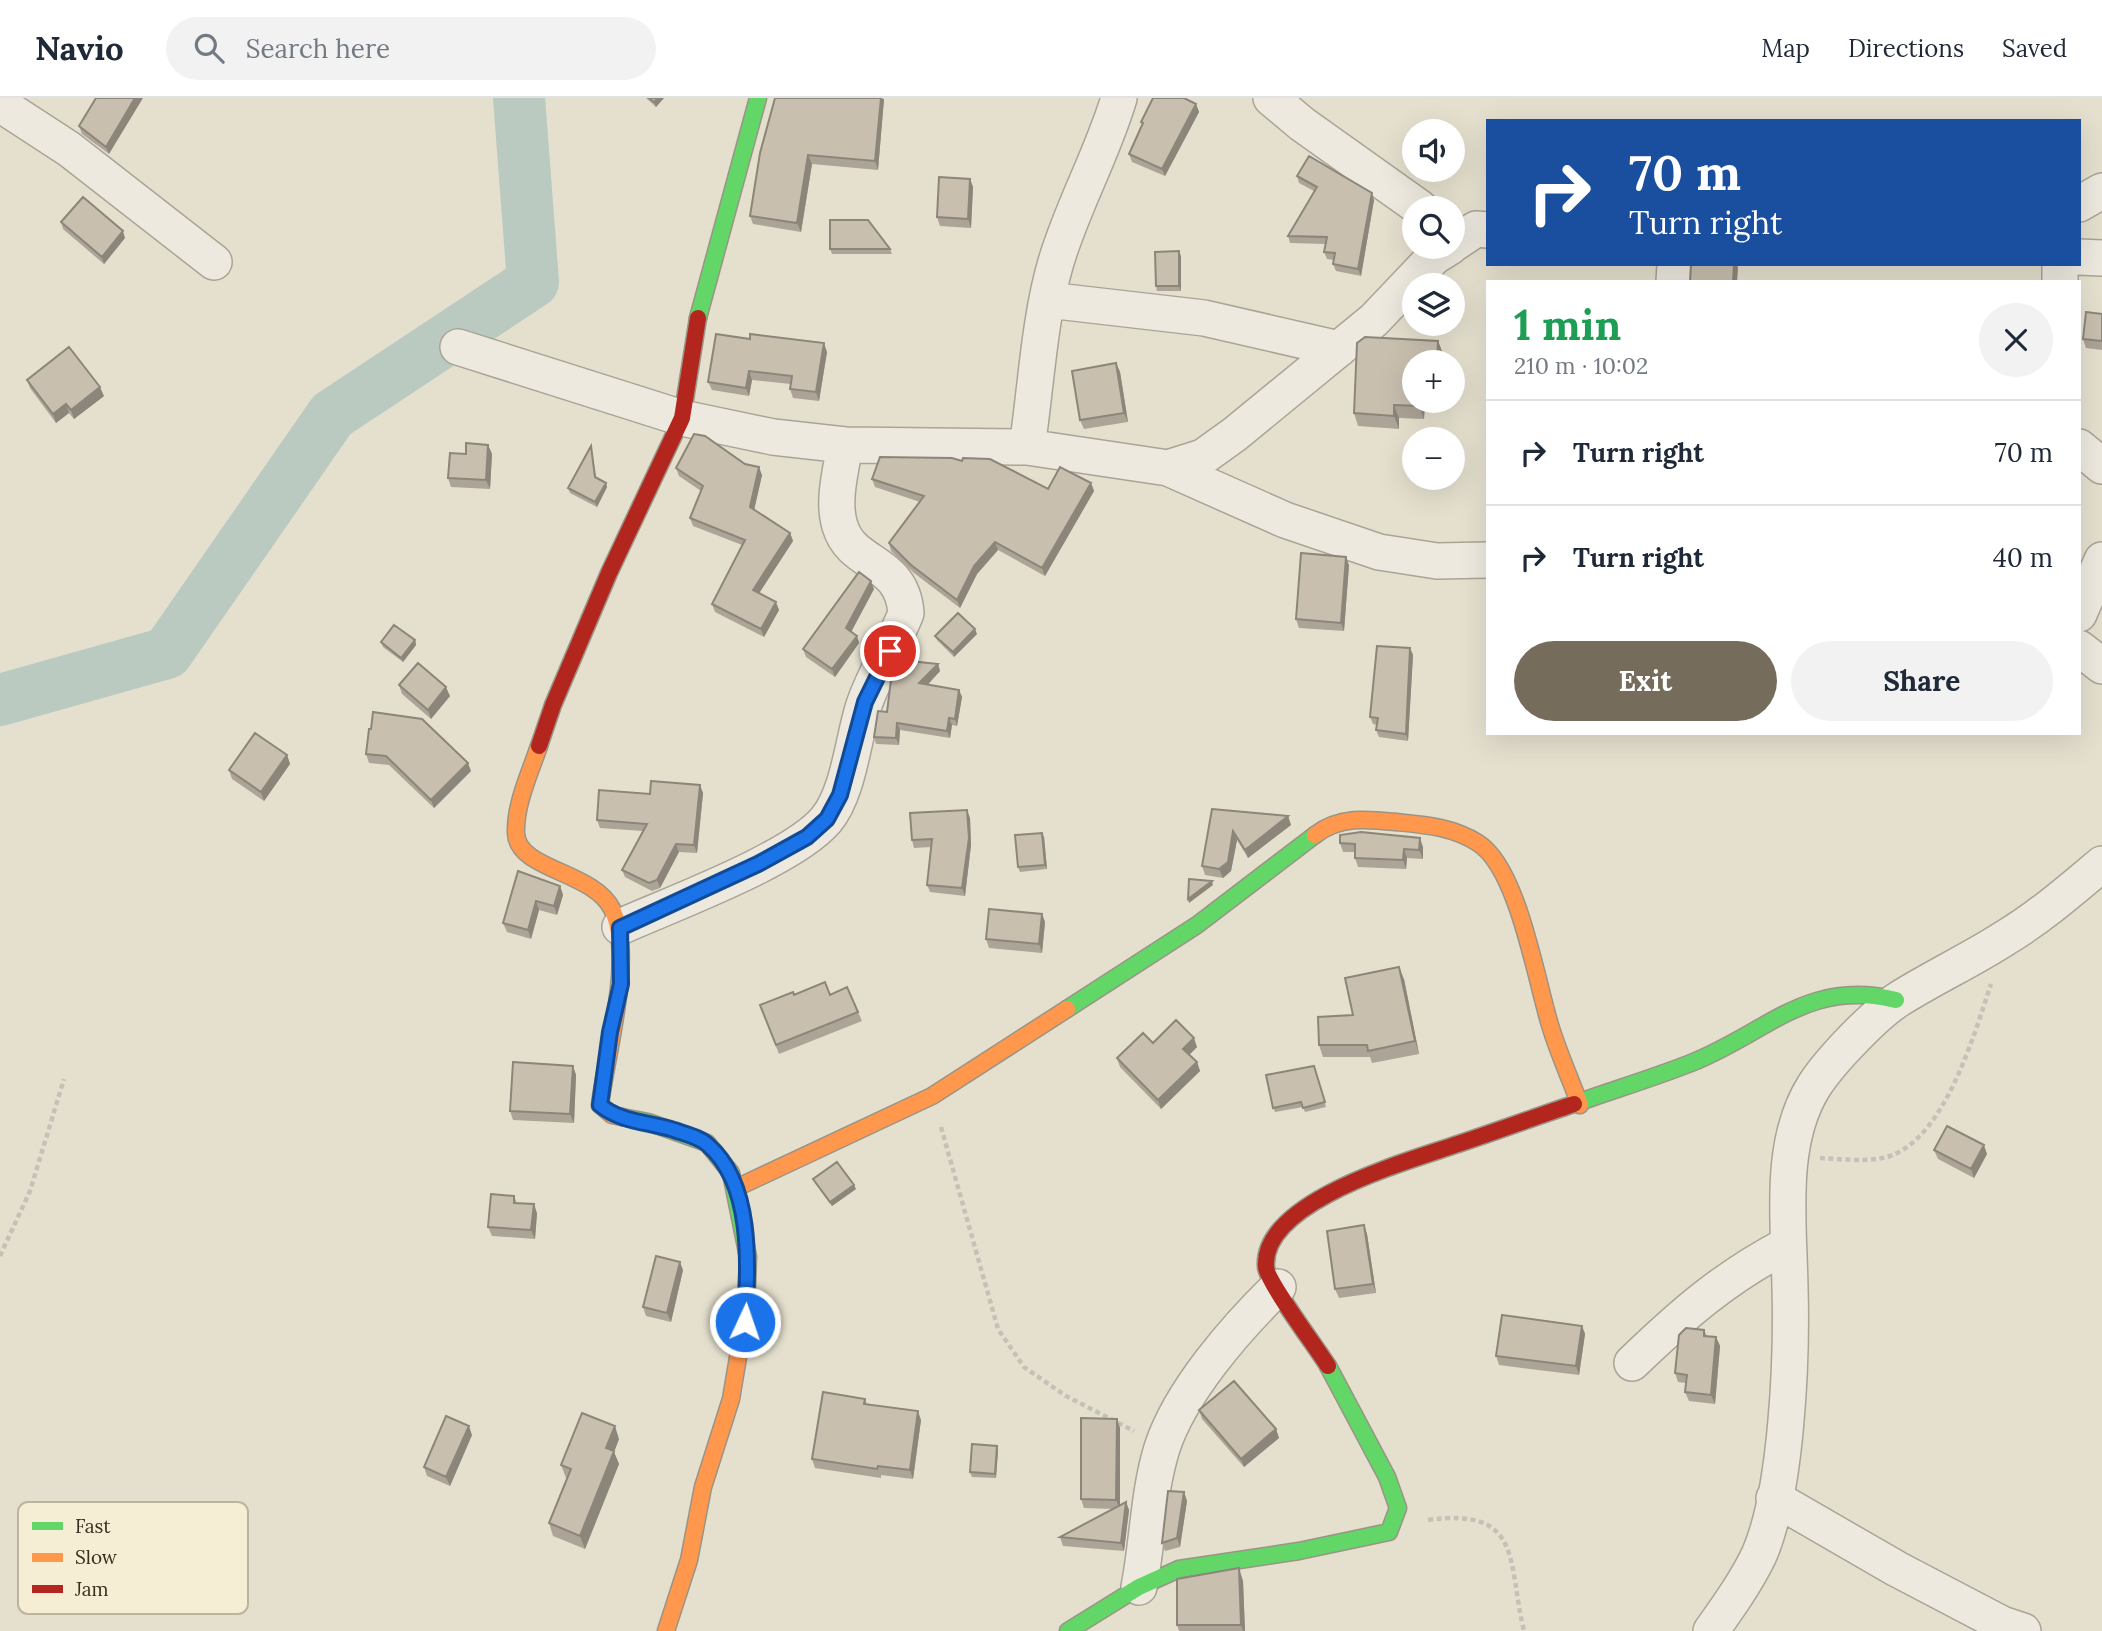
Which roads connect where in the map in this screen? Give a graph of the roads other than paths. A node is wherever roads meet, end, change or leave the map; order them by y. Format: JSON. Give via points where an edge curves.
{"nodes":[{"id":1,"x":758,"y":98,"type":"edge"},
{"id":2,"x":1119,"y":98,"type":"edge"},
{"id":3,"x":1271,"y":98,"type":"edge"},
{"id":4,"x":1,"y":101,"type":"edge"},
{"id":5,"x":2102,"y":191,"type":"edge"},
{"id":6,"x":1403,"y":196,"type":"edge"},
{"id":7,"x":2081,"y":203,"type":"edge"},
{"id":8,"x":2081,"y":257,"type":"edge"},
{"id":9,"x":2102,"y":258,"type":"edge"},
{"id":10,"x":1432,"y":259,"type":"edge"},
{"id":11,"x":214,"y":262,"type":"dead end"},
{"id":12,"x":1048,"y":300,"type":"junction"},
{"id":13,"x":458,"y":347,"type":"dead end"},
{"id":14,"x":1339,"y":349,"type":"junction"},
{"id":15,"x":682,"y":418,"type":"junction"},
{"id":16,"x":845,"y":445,"type":"junction"},
{"id":17,"x":1027,"y":447,"type":"junction"},
{"id":18,"x":2081,"y":449,"type":"edge"},
{"id":19,"x":2102,"y":466,"type":"edge"},
{"id":20,"x":1168,"y":468,"type":"junction"},
{"id":21,"x":1486,"y":560,"type":"edge"},
{"id":22,"x":2102,"y":560,"type":"edge"},
{"id":23,"x":2081,"y":609,"type":"edge"},
{"id":24,"x":2081,"y":650,"type":"edge"},
{"id":25,"x":2102,"y":666,"type":"edge"},
{"id":26,"x":2102,"y":864,"type":"edge"},
{"id":27,"x":620,"y":928,"type":"junction"},
{"id":28,"x":1896,"y":1000,"type":"junction"},
{"id":29,"x":1580,"y":1104,"type":"junction"},
{"id":30,"x":736,"y":1188,"type":"junction"},
{"id":31,"x":1787,"y":1245,"type":"junction"},
{"id":32,"x":1278,"y":1287,"type":"junction"},
{"id":33,"x":1632,"y":1363,"type":"dead end"},
{"id":34,"x":1774,"y":1498,"type":"junction"},
{"id":35,"x":1139,"y":1587,"type":"junction"},
{"id":36,"x":2008,"y":1629,"type":"edge"},
{"id":37,"x":666,"y":1631,"type":"edge"},
{"id":38,"x":1068,"y":1631,"type":"edge"},
{"id":39,"x":1710,"y":1631,"type":"edge"}],
"edges":[{"from":1,"to":15,"type":"street","via":[[699,314]]},
{"from":2,"to":12,"type":"street","via":[[1102,151],[1071,214]]},
{"from":3,"to":6,"type":"street"},
{"from":4,"to":11,"type":"street"},
{"from":5,"to":7,"type":"street"},
{"from":8,"to":9,"type":"street"},
{"from":10,"to":14,"type":"street"},
{"from":12,"to":14,"type":"street","via":[[1204,318]]},
{"from":12,"to":17,"type":"street"},
{"from":13,"to":15,"type":"street"},
{"from":14,"to":20,"type":"street","via":[[1203,457]]},
{"from":15,"to":16,"type":"street","via":[[773,437]]},
{"from":15,"to":27,"type":"street","via":[[609,573],[554,705],[522,798],[516,832],[518,845],[527,856],[600,892]]},
{"from":16,"to":17,"type":"street"},
{"from":16,"to":27,"type":"street","via":[[839,524],[852,546],[897,581],[906,613],[865,702],[840,795],[827,819],[807,837]]},
{"from":17,"to":20,"type":"street"},
{"from":18,"to":19,"type":"street"},
{"from":20,"to":21,"type":"street","via":[[1286,520],[1379,552],[1437,561]]},
{"from":22,"to":23,"type":"street"},
{"from":24,"to":25,"type":"street"},
{"from":26,"to":28,"type":"street","via":[[2007,938]]},
{"from":27,"to":30,"type":"street","via":[[621,984],[600,1105],[612,1115],[707,1143],[731,1173]]},
{"from":28,"to":29,"type":"street","via":[[1870,992],[1825,995],[1692,1063]]},
{"from":28,"to":31,"type":"street","via":[[1841,1053],[1799,1112],[1791,1157]]},
{"from":29,"to":30,"type":"street","via":[[1550,1026],[1524,927],[1499,864],[1480,844],[1443,827],[1364,819],[1329,824],[1197,925],[932,1096]]},
{"from":29,"to":32,"type":"street","via":[[1393,1167],[1326,1196],[1282,1227],[1266,1250],[1266,1271]]},
{"from":30,"to":37,"type":"street","via":[[748,1257],[745,1322],[731,1399]]},
{"from":31,"to":33,"type":"street","via":[[1708,1293]]},
{"from":31,"to":34,"type":"street","via":[[1786,1419]]},
{"from":32,"to":35,"type":"street","via":[[1223,1345],[1163,1446]]},
{"from":32,"to":35,"type":"street","via":[[1354,1409],[1387,1476],[1398,1508],[1393,1526],[1388,1532],[1299,1551],[1179,1570]]},
{"from":34,"to":36,"type":"street"},
{"from":34,"to":39,"type":"street","via":[[1759,1553]]},
{"from":35,"to":38,"type":"street"}]}
